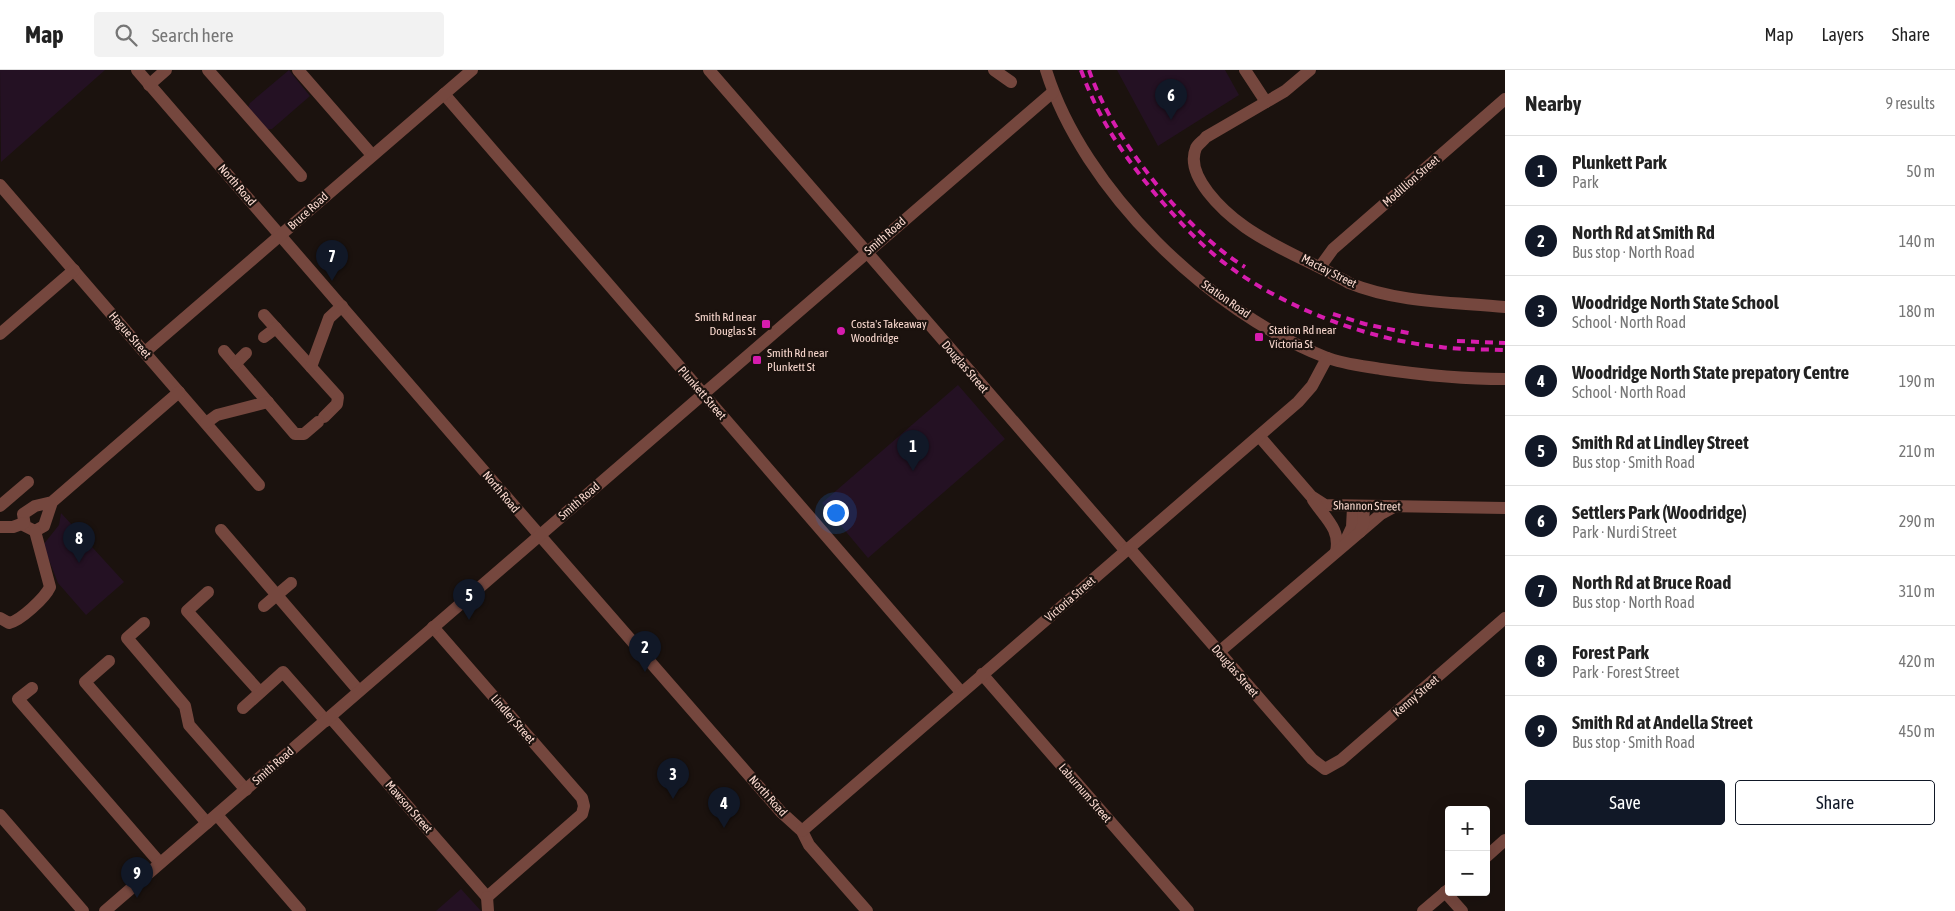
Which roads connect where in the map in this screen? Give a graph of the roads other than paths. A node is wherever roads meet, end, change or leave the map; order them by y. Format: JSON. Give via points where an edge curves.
{"nodes":[{"id":1,"x":137,"y":70,"type":"edge"},
{"id":2,"x":166,"y":70,"type":"edge"},
{"id":3,"x":208,"y":70,"type":"edge"},
{"id":4,"x":298,"y":70,"type":"edge"},
{"id":5,"x":472,"y":70,"type":"edge"},
{"id":6,"x":709,"y":70,"type":"edge"},
{"id":7,"x":994,"y":70,"type":"edge"},
{"id":8,"x":1046,"y":70,"type":"edge"},
{"id":9,"x":1245,"y":70,"type":"edge"},
{"id":10,"x":1310,"y":70,"type":"edge"},
{"id":11,"x":1011,"y":82,"type":"dead end"},
{"id":12,"x":149,"y":85,"type":"junction"},
{"id":13,"x":1053,"y":92,"type":"junction"},
{"id":14,"x":444,"y":94,"type":"junction"},
{"id":15,"x":1505,"y":99,"type":"edge"},
{"id":16,"x":1266,"y":102,"type":"junction"},
{"id":17,"x":372,"y":156,"type":"junction"},
{"id":18,"x":301,"y":176,"type":"dead end"},
{"id":19,"x":0,"y":185,"type":"edge"},
{"id":20,"x":280,"y":235,"type":"junction"},
{"id":21,"x":866,"y":252,"type":"junction"},
{"id":22,"x":1320,"y":266,"type":"junction"},
{"id":23,"x":74,"y":270,"type":"junction"},
{"id":24,"x":342,"y":306,"type":"junction"},
{"id":25,"x":1505,"y":307,"type":"edge"},
{"id":26,"x":264,"y":315,"type":"dead end"},
{"id":27,"x":276,"y":328,"type":"junction"},
{"id":28,"x":0,"y":334,"type":"edge"},
{"id":29,"x":264,"y":337,"type":"dead end"},
{"id":30,"x":224,"y":350,"type":"dead end"},
{"id":31,"x":145,"y":352,"type":"junction"},
{"id":32,"x":246,"y":353,"type":"dead end"},
{"id":33,"x":1327,"y":358,"type":"junction"},
{"id":34,"x":235,"y":364,"type":"junction"},
{"id":35,"x":311,"y":367,"type":"junction"},
{"id":36,"x":1505,"y":379,"type":"edge"},
{"id":37,"x":179,"y":392,"type":"junction"},
{"id":38,"x":703,"y":394,"type":"junction"},
{"id":39,"x":268,"y":402,"type":"junction"},
{"id":40,"x":206,"y":423,"type":"junction"},
{"id":41,"x":1259,"y":436,"type":"junction"},
{"id":42,"x":28,"y":482,"type":"dead end"},
{"id":43,"x":259,"y":485,"type":"dead end"},
{"id":44,"x":1310,"y":496,"type":"junction"},
{"id":45,"x":52,"y":502,"type":"junction"},
{"id":46,"x":0,"y":506,"type":"edge"},
{"id":47,"x":1358,"y":507,"type":"junction"},
{"id":48,"x":1397,"y":507,"type":"junction"},
{"id":49,"x":1505,"y":508,"type":"edge"},
{"id":50,"x":24,"y":523,"type":"junction"},
{"id":51,"x":0,"y":527,"type":"edge"},
{"id":52,"x":221,"y":530,"type":"dead end"},
{"id":53,"x":35,"y":531,"type":"junction"},
{"id":54,"x":1359,"y":533,"type":"junction"},
{"id":55,"x":538,"y":536,"type":"junction"},
{"id":56,"x":1127,"y":549,"type":"junction"},
{"id":57,"x":1337,"y":551,"type":"junction"},
{"id":58,"x":292,"y":583,"type":"dead end"},
{"id":59,"x":208,"y":592,"type":"dead end"},
{"id":60,"x":278,"y":594,"type":"junction"},
{"id":61,"x":264,"y":606,"type":"dead end"},
{"id":62,"x":0,"y":618,"type":"edge"},
{"id":63,"x":1505,"y":618,"type":"edge"},
{"id":64,"x":144,"y":624,"type":"dead end"},
{"id":65,"x":434,"y":627,"type":"junction"},
{"id":66,"x":1220,"y":652,"type":"junction"},
{"id":67,"x":108,"y":661,"type":"dead end"},
{"id":68,"x":982,"y":674,"type":"junction"},
{"id":69,"x":32,"y":688,"type":"dead end"},
{"id":70,"x":359,"y":691,"type":"junction"},
{"id":71,"x":260,"y":692,"type":"junction"},
{"id":72,"x":961,"y":692,"type":"junction"},
{"id":73,"x":243,"y":708,"type":"dead end"},
{"id":74,"x":328,"y":719,"type":"junction"},
{"id":75,"x":1324,"y":769,"type":"joint"},
{"id":76,"x":246,"y":790,"type":"junction"},
{"id":77,"x":0,"y":815,"type":"edge"},
{"id":78,"x":212,"y":819,"type":"junction"},
{"id":79,"x":802,"y":831,"type":"junction"},
{"id":80,"x":1505,"y":840,"type":"edge"},
{"id":81,"x":1490,"y":853,"type":"edge"},
{"id":82,"x":160,"y":863,"type":"junction"},
{"id":83,"x":1445,"y":893,"type":"edge"},
{"id":84,"x":1451,"y":896,"type":"edge"},
{"id":85,"x":487,"y":897,"type":"junction"},
{"id":86,"x":83,"y":911,"type":"edge"},
{"id":87,"x":105,"y":911,"type":"edge"},
{"id":88,"x":300,"y":911,"type":"edge"},
{"id":89,"x":488,"y":911,"type":"edge"},
{"id":90,"x":867,"y":911,"type":"edge"},
{"id":91,"x":1188,"y":911,"type":"edge"},
{"id":92,"x":1423,"y":911,"type":"edge"},
{"id":93,"x":1462,"y":911,"type":"edge"}],
"edges":[{"from":1,"to":12,"type":"street","name":"North Road"},
{"from":2,"to":12,"type":"street"},
{"from":3,"to":18,"type":"street"},
{"from":4,"to":17,"type":"street"},
{"from":5,"to":14,"type":"street","name":"Bruce Road"},
{"from":6,"to":21,"type":"street","name":"Douglas Street"},
{"from":7,"to":11,"type":"street"},
{"from":8,"to":13,"type":"street","name":"Station Road"},
{"from":9,"to":16,"type":"street"},
{"from":10,"to":16,"type":"street"},
{"from":12,"to":20,"type":"street","name":"North Road"},
{"from":13,"to":21,"type":"street","name":"Smith Road"},
{"from":13,"to":33,"type":"street","name":"Station Road","via":[[1094,169],[1147,233],[1210,289],[1271,330]]},
{"from":14,"to":17,"type":"street","name":"Bruce Road"},
{"from":14,"to":38,"type":"street","name":"Plunkett Street"},
{"from":15,"to":22,"type":"street","name":"Modillion Street","via":[[1333,249]]},
{"from":16,"to":22,"type":"street","name":"Mactay Street","via":[[1206,137],[1196,147],[1194,173],[1208,192],[1239,222]]},
{"from":17,"to":20,"type":"street","name":"Bruce Road"},
{"from":19,"to":23,"type":"street","name":"Hague Street"},
{"from":20,"to":24,"type":"street","name":"North Road"},
{"from":20,"to":31,"type":"street","name":"Bruce Road"},
{"from":21,"to":38,"type":"street","name":"Smith Road"},
{"from":21,"to":56,"type":"street","name":"Douglas Street"},
{"from":22,"to":25,"type":"street","name":"Mactay Street","via":[[1349,283],[1387,295]]},
{"from":23,"to":28,"type":"street"},
{"from":23,"to":31,"type":"street","name":"Hague Street"},
{"from":24,"to":35,"type":"street","via":[[329,318]]},
{"from":24,"to":55,"type":"street","name":"North Road"},
{"from":26,"to":27,"type":"street"},
{"from":27,"to":29,"type":"street"},
{"from":27,"to":35,"type":"street"},
{"from":30,"to":34,"type":"street"},
{"from":31,"to":37,"type":"street","name":"Hague Street"},
{"from":32,"to":34,"type":"street"},
{"from":33,"to":36,"type":"street","name":"Station Road","via":[[1432,376]]},
{"from":33,"to":41,"type":"street","name":"Victoria Street","via":[[1312,386]]},
{"from":34,"to":39,"type":"street"},
{"from":35,"to":39,"type":"street","via":[[338,397],[337,404],[304,434],[295,434]]},
{"from":37,"to":40,"type":"street","name":"Hague Street"},
{"from":37,"to":45,"type":"street"},
{"from":38,"to":55,"type":"street","name":"Smith Road"},
{"from":38,"to":72,"type":"street","name":"Plunkett Street"},
{"from":39,"to":40,"type":"street","via":[[217,414]]},
{"from":40,"to":43,"type":"street","name":"Hague Street"},
{"from":41,"to":44,"type":"street","name":"Shannon Street"},
{"from":41,"to":56,"type":"street","name":"Victoria Street"},
{"from":42,"to":46,"type":"street"},
{"from":44,"to":47,"type":"street","name":"Shannon Street","via":[[1328,506]]},
{"from":44,"to":57,"type":"street","via":[[1336,530]]},
{"from":45,"to":50,"type":"street","via":[[27,509],[23,514]]},
{"from":45,"to":53,"type":"street","via":[[44,526]]},
{"from":47,"to":48,"type":"street","name":"Shannon Street"},
{"from":47,"to":54,"type":"street","via":[[1363,524]]},
{"from":47,"to":57,"type":"street","via":[[1352,527]]},
{"from":48,"to":49,"type":"street","name":"Shannon Street"},
{"from":48,"to":54,"type":"street","via":[[1381,514]]},
{"from":50,"to":51,"type":"street"},
{"from":50,"to":53,"type":"street"},
{"from":52,"to":60,"type":"street"},
{"from":53,"to":62,"type":"street","via":[[50,588],[16,621],[9,623]]},
{"from":54,"to":57,"type":"street"},
{"from":55,"to":65,"type":"street","name":"Smith Road"},
{"from":55,"to":79,"type":"street","name":"North Road","via":[[781,812]]},
{"from":56,"to":66,"type":"street","name":"Douglas Street"},
{"from":56,"to":68,"type":"street","name":"Victoria Street"},
{"from":57,"to":66,"type":"street"},
{"from":58,"to":60,"type":"street"},
{"from":59,"to":71,"type":"street","via":[[187,611]]},
{"from":60,"to":61,"type":"street"},
{"from":60,"to":70,"type":"street"},
{"from":63,"to":75,"type":"street","name":"Kenny Street","via":[[1341,760]]},
{"from":64,"to":76,"type":"street","via":[[127,638],[185,706],[189,725]]},
{"from":65,"to":70,"type":"street","name":"Smith Road"},
{"from":65,"to":85,"type":"street","name":"Lindley Street","via":[[582,798],[584,806],[582,814]]},
{"from":66,"to":75,"type":"street","name":"Douglas Street"},
{"from":67,"to":78,"type":"street","via":[[85,682]]},
{"from":68,"to":72,"type":"street","name":"Victoria Street"},
{"from":68,"to":91,"type":"street","name":"Laburnum Street"},
{"from":69,"to":82,"type":"street","via":[[18,699]]},
{"from":70,"to":74,"type":"street","name":"Smith Road"},
{"from":71,"to":73,"type":"street"},
{"from":71,"to":74,"type":"street","name":"Mawson Street","via":[[283,672]]},
{"from":72,"to":79,"type":"street","name":"Victoria Street"},
{"from":74,"to":76,"type":"street","name":"Smith Road"},
{"from":74,"to":85,"type":"street","name":"Mawson Street"},
{"from":76,"to":78,"type":"street","name":"Smith Road"},
{"from":77,"to":86,"type":"street"},
{"from":78,"to":82,"type":"street","name":"Smith Road"},
{"from":78,"to":88,"type":"street"},
{"from":79,"to":90,"type":"street","name":"North Road","via":[[809,845]]},
{"from":80,"to":81,"type":"street"},
{"from":82,"to":87,"type":"street","name":"Smith Road"},
{"from":83,"to":92,"type":"street"},
{"from":84,"to":93,"type":"street"},
{"from":85,"to":89,"type":"street"}]}
